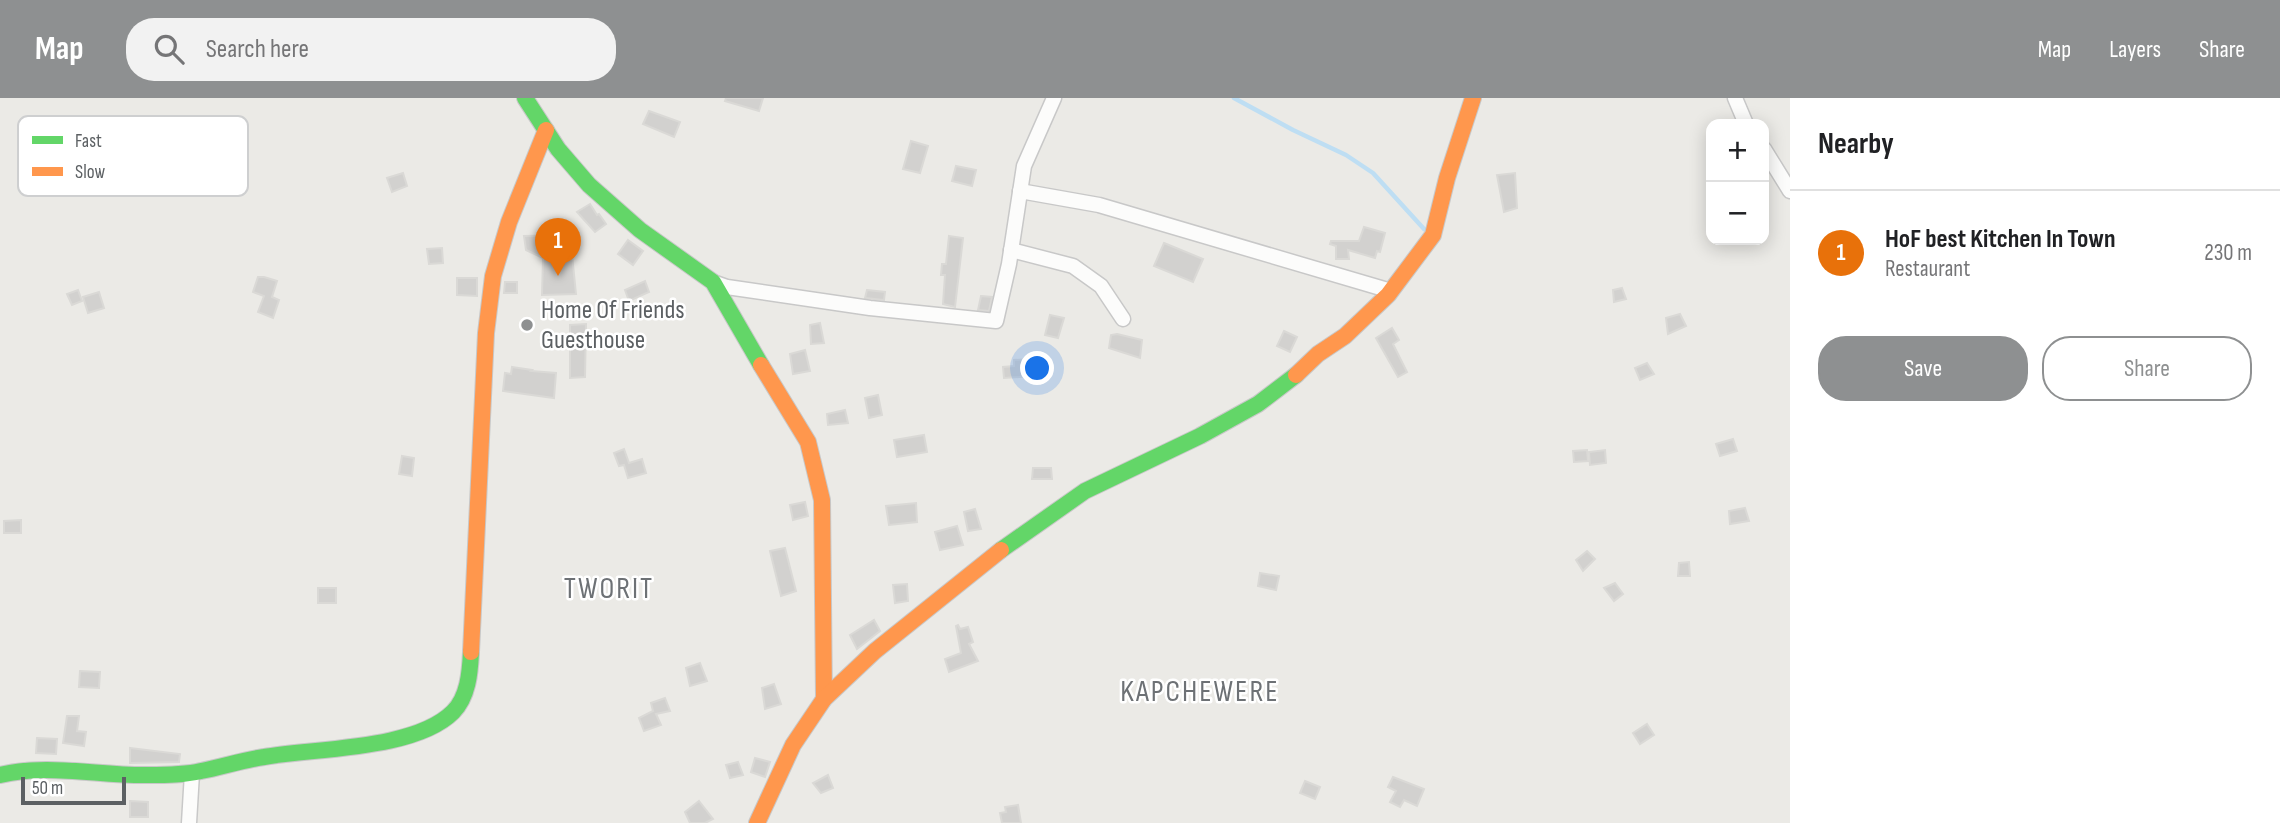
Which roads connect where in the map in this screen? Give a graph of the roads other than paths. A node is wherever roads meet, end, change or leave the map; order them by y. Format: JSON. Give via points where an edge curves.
{"nodes":[{"id":1,"x":525,"y":98,"type":"edge"},
{"id":2,"x":1054,"y":98,"type":"edge"},
{"id":3,"x":1472,"y":98,"type":"edge"},
{"id":4,"x":1735,"y":98,"type":"edge"},
{"id":5,"x":1744,"y":119,"type":"edge"},
{"id":6,"x":545,"y":130,"type":"junction"},
{"id":7,"x":1769,"y":157,"type":"edge"},
{"id":8,"x":1020,"y":191,"type":"junction"},
{"id":9,"x":1790,"y":191,"type":"edge"},
{"id":10,"x":1011,"y":250,"type":"junction"},
{"id":11,"x":713,"y":282,"type":"junction"},
{"id":12,"x":1391,"y":291,"type":"junction"},
{"id":13,"x":1123,"y":319,"type":"dead end"},
{"id":14,"x":824,"y":699,"type":"junction"},
{"id":15,"x":192,"y":773,"type":"junction"},
{"id":16,"x":0,"y":775,"type":"edge"},
{"id":17,"x":189,"y":823,"type":"edge"},
{"id":18,"x":757,"y":823,"type":"edge"}],
"edges":[{"from":1,"to":6,"type":"street"},
{"from":2,"to":8,"type":"street","via":[[1024,166]]},
{"from":3,"to":12,"type":"street","via":[[1433,235]]},
{"from":4,"to":5,"type":"street"},
{"from":6,"to":11,"type":"street","via":[[589,185],[640,230]]},
{"from":6,"to":15,"type":"street","via":[[493,276],[486,333],[474,632],[463,699],[439,724],[415,733]]},
{"from":7,"to":9,"type":"street"},
{"from":8,"to":10,"type":"street"},
{"from":8,"to":12,"type":"street","via":[[1099,205]]},
{"from":10,"to":11,"type":"street","via":[[996,321],[870,308]]},
{"from":10,"to":13,"type":"street","via":[[1073,266],[1101,286]]},
{"from":11,"to":14,"type":"street","via":[[808,442],[815,467],[822,500]]},
{"from":12,"to":14,"type":"street","via":[[1345,336],[1258,404],[1085,491],[1047,516],[875,651]]},
{"from":14,"to":18,"type":"street","via":[[793,745]]},
{"from":15,"to":16,"type":"street","via":[[120,775],[36,769]]},
{"from":15,"to":17,"type":"street"}]}
